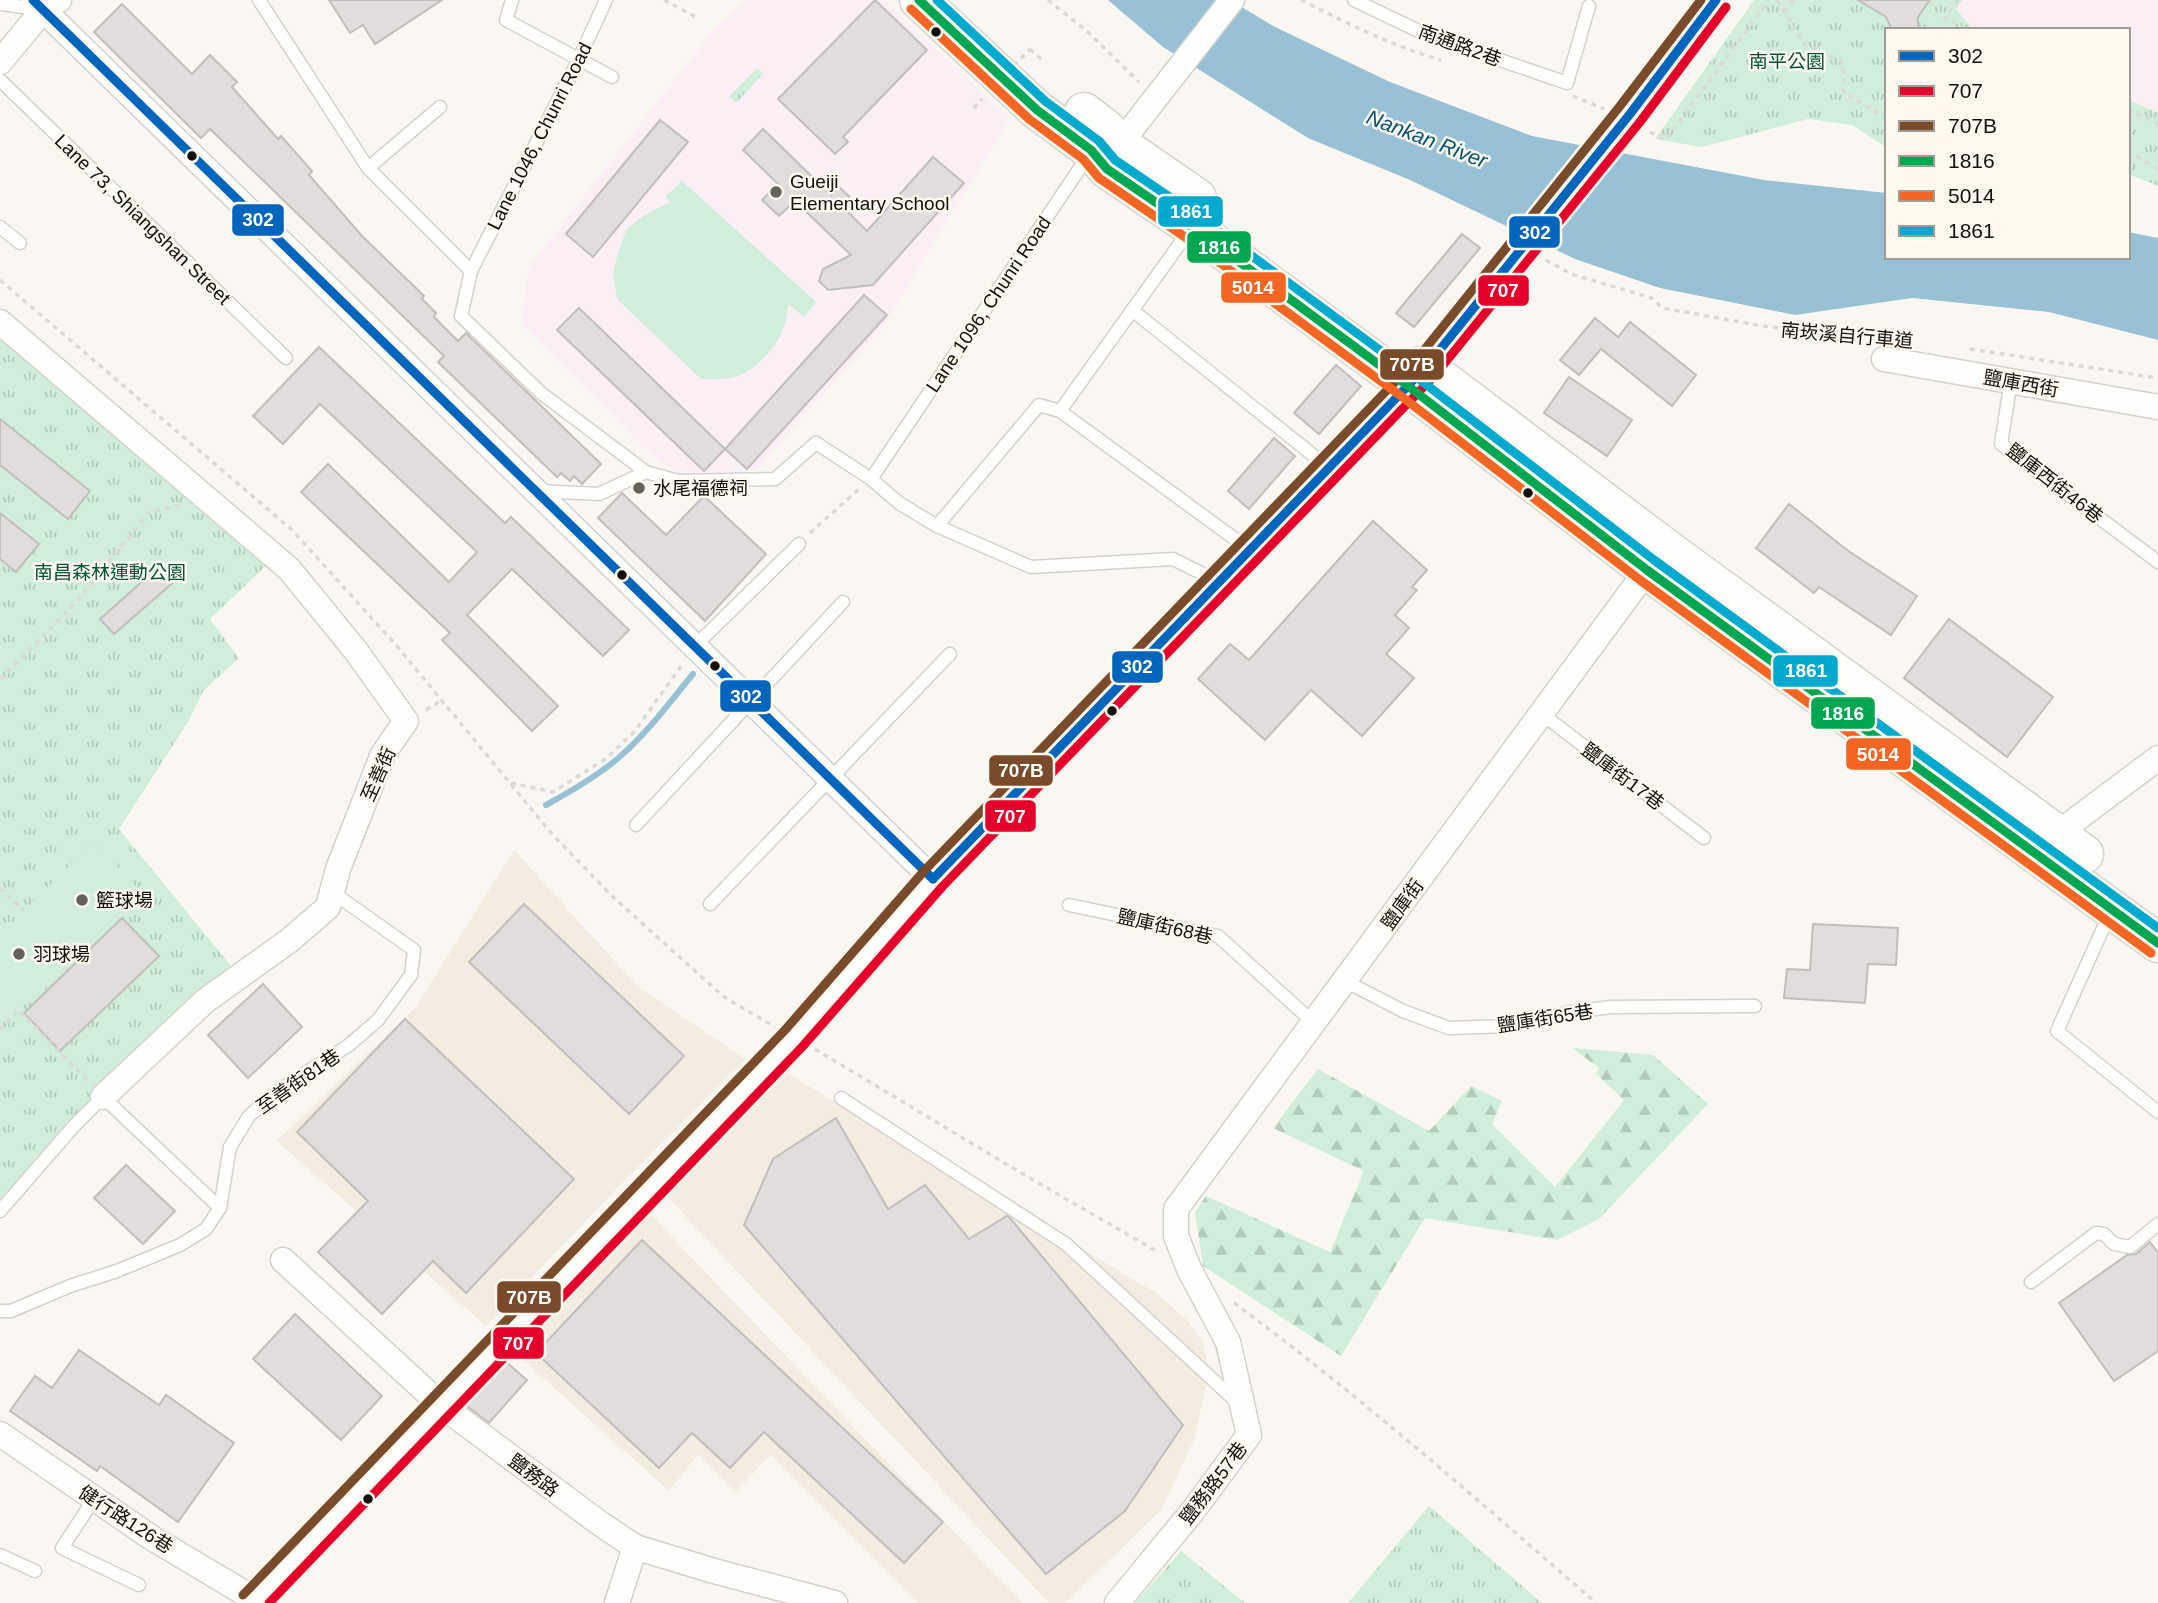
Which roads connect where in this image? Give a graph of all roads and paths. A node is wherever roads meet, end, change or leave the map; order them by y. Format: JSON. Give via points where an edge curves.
{"nodes":[{"id":1,"x":259,"y":0,"type":"edge"},
{"id":2,"x":512,"y":0,"type":"edge"},
{"id":3,"x":606,"y":0,"type":"edge"},
{"id":4,"x":664,"y":0,"type":"edge"},
{"id":5,"x":919,"y":0,"type":"edge"},
{"id":6,"x":958,"y":0,"type":"edge"},
{"id":7,"x":1048,"y":0,"type":"edge"},
{"id":8,"x":1232,"y":0,"type":"edge"},
{"id":9,"x":1354,"y":0,"type":"edge"},
{"id":10,"x":1716,"y":0,"type":"edge"},
{"id":11,"x":1769,"y":0,"type":"edge"},
{"id":12,"x":1777,"y":0,"type":"edge"},
{"id":13,"x":1793,"y":0,"type":"edge"},
{"id":14,"x":1958,"y":0,"type":"edge"},
{"id":15,"x":45,"y":3,"type":"edge"},
{"id":16,"x":1371,"y":3,"type":"edge"},
{"id":17,"x":0,"y":4,"type":"edge"},
{"id":18,"x":1589,"y":6,"type":"dead end"},
{"id":19,"x":1784,"y":12,"type":"junction"},
{"id":20,"x":698,"y":18,"type":"dead end"},
{"id":21,"x":1964,"y":28,"type":"edge"},
{"id":22,"x":579,"y":59,"type":"junction"},
{"id":23,"x":0,"y":62,"type":"edge"},
{"id":24,"x":1044,"y":62,"type":"dead end"},
{"id":25,"x":612,"y":77,"type":"dead end"},
{"id":26,"x":0,"y":80,"type":"edge"},
{"id":27,"x":993,"y":87,"type":"dead end"},
{"id":28,"x":1156,"y":98,"type":"junction"},
{"id":29,"x":440,"y":107,"type":"dead end"},
{"id":30,"x":2130,"y":110,"type":"edge"},
{"id":31,"x":1885,"y":118,"type":"edge"},
{"id":32,"x":2158,"y":124,"type":"edge"},
{"id":33,"x":1650,"y":132,"type":"dead end"},
{"id":34,"x":1106,"y":148,"type":"junction"},
{"id":35,"x":2130,"y":152,"type":"edge"},
{"id":36,"x":368,"y":168,"type":"junction"},
{"id":37,"x":2158,"y":169,"type":"edge"},
{"id":38,"x":1200,"y":216,"type":"junction"},
{"id":39,"x":0,"y":227,"type":"edge"},
{"id":40,"x":20,"y":243,"type":"dead end"},
{"id":41,"x":1546,"y":260,"type":"dead end"},
{"id":42,"x":471,"y":271,"type":"junction"},
{"id":43,"x":1132,"y":310,"type":"junction"},
{"id":44,"x":0,"y":322,"type":"edge"},
{"id":45,"x":1958,"y":347,"type":"dead end"},
{"id":46,"x":1888,"y":348,"type":"joint"},
{"id":47,"x":286,"y":358,"type":"dead end"},
{"id":48,"x":1428,"y":364,"type":"junction"},
{"id":49,"x":2158,"y":378,"type":"edge"},
{"id":50,"x":2011,"y":380,"type":"junction"},
{"id":51,"x":2158,"y":407,"type":"edge"},
{"id":52,"x":1060,"y":411,"type":"junction"},
{"id":53,"x":1329,"y":468,"type":"junction"},
{"id":54,"x":646,"y":472,"type":"junction"},
{"id":55,"x":871,"y":479,"type":"junction"},
{"id":56,"x":535,"y":491,"type":"junction"},
{"id":57,"x":856,"y":492,"type":"dead end"},
{"id":58,"x":208,"y":498,"type":"junction"},
{"id":59,"x":937,"y":526,"type":"junction"},
{"id":60,"x":799,"y":544,"type":"joint"},
{"id":61,"x":1250,"y":550,"type":"junction"},
{"id":62,"x":1656,"y":559,"type":"junction"},
{"id":63,"x":2158,"y":562,"type":"edge"},
{"id":64,"x":1219,"y":582,"type":"junction"},
{"id":65,"x":843,"y":602,"type":"dead end"},
{"id":66,"x":950,"y":654,"type":"dead end"},
{"id":67,"x":704,"y":655,"type":"junction"},
{"id":68,"x":0,"y":679,"type":"edge"},
{"id":69,"x":751,"y":701,"type":"junction"},
{"id":70,"x":1542,"y":714,"type":"junction"},
{"id":71,"x":2158,"y":758,"type":"edge"},
{"id":72,"x":830,"y":779,"type":"junction"},
{"id":73,"x":509,"y":782,"type":"dead end"},
{"id":74,"x":526,"y":804,"type":"dead end"},
{"id":75,"x":636,"y":825,"type":"dead end"},
{"id":76,"x":1704,"y":838,"type":"dead end"},
{"id":77,"x":2046,"y":843,"type":"junction"},
{"id":78,"x":933,"y":879,"type":"junction"},
{"id":79,"x":0,"y":888,"type":"edge"},
{"id":80,"x":332,"y":892,"type":"junction"},
{"id":81,"x":710,"y":904,"type":"dead end"},
{"id":82,"x":1069,"y":905,"type":"dead end"},
{"id":83,"x":2112,"y":909,"type":"junction"},
{"id":84,"x":2158,"y":910,"type":"edge"},
{"id":85,"x":24,"y":911,"type":"dead end"},
{"id":86,"x":2158,"y":943,"type":"edge"},
{"id":87,"x":1345,"y":981,"type":"junction"},
{"id":88,"x":1755,"y":1006,"type":"dead end"},
{"id":89,"x":1314,"y":1023,"type":"junction"},
{"id":90,"x":776,"y":1027,"type":"dead end"},
{"id":91,"x":0,"y":1030,"type":"edge"},
{"id":92,"x":810,"y":1046,"type":"dead end"},
{"id":93,"x":103,"y":1097,"type":"junction"},
{"id":94,"x":842,"y":1098,"type":"dead end"},
{"id":95,"x":2158,"y":1112,"type":"edge"},
{"id":96,"x":220,"y":1208,"type":"junction"},
{"id":97,"x":0,"y":1211,"type":"edge"},
{"id":98,"x":2158,"y":1224,"type":"edge"},
{"id":99,"x":1166,"y":1256,"type":"dead end"},
{"id":100,"x":283,"y":1260,"type":"dead end"},
{"id":101,"x":1189,"y":1269,"type":"joint"},
{"id":102,"x":2031,"y":1282,"type":"dead end"},
{"id":103,"x":1226,"y":1296,"type":"dead end"},
{"id":104,"x":0,"y":1311,"type":"edge"},
{"id":105,"x":442,"y":1406,"type":"junction"},
{"id":106,"x":1243,"y":1408,"type":"junction"},
{"id":107,"x":0,"y":1434,"type":"edge"},
{"id":108,"x":94,"y":1499,"type":"junction"},
{"id":109,"x":635,"y":1547,"type":"junction"},
{"id":110,"x":0,"y":1555,"type":"edge"},
{"id":111,"x":35,"y":1570,"type":"dead end"},
{"id":112,"x":139,"y":1585,"type":"dead end"},
{"id":113,"x":256,"y":1602,"type":"edge"},
{"id":114,"x":617,"y":1603,"type":"edge"},
{"id":115,"x":835,"y":1603,"type":"edge"},
{"id":116,"x":1117,"y":1603,"type":"edge"},
{"id":117,"x":1596,"y":1603,"type":"edge"}],
"edges":[{"from":1,"to":36,"type":"lane"},
{"from":2,"to":22,"type":"lane","via":[[506,20]]},
{"from":3,"to":22,"type":"lane","name":"Lane 1046, Chunri Road"},
{"from":4,"to":20,"type":"path"},
{"from":5,"to":34,"type":"main road","via":[[1037,110]]},
{"from":6,"to":34,"type":"main road","via":[[1054,89]]},
{"from":7,"to":28,"type":"path"},
{"from":8,"to":28,"type":"street"},
{"from":9,"to":16,"type":"lane","name":"南通路2巷"},
{"from":10,"to":48,"type":"street","bridge":true},
{"from":11,"to":33,"type":"path","via":[[1665,140]]},
{"from":12,"to":19,"type":"path"},
{"from":13,"to":19,"type":"path"},
{"from":14,"to":21,"type":"path","via":[[1945,19]]},
{"from":15,"to":17,"type":"lane"},
{"from":15,"to":23,"type":"street"},
{"from":15,"to":56,"type":"street"},
{"from":16,"to":18,"type":"lane","name":"南通路2巷","via":[[1427,35],[1567,83]]},
{"from":19,"to":31,"type":"path","via":[[1804,44],[1843,63],[1844,93]]},
{"from":22,"to":25,"type":"lane"},
{"from":22,"to":42,"type":"lane","name":"Lane 1046, Chunri Road"},
{"from":24,"to":27,"type":"path","bridge":true,"via":[[1030,49]]},
{"from":26,"to":47,"type":"lane","name":"Lane 73, Shiangshan Street"},
{"from":28,"to":34,"type":"street"},
{"from":29,"to":36,"type":"lane"},
{"from":30,"to":32,"type":"path"},
{"from":34,"to":38,"type":"main road"},
{"from":34,"to":55,"type":"lane","name":"Lane 1096, Chunri Road"},
{"from":35,"to":37,"type":"path"},
{"from":36,"to":42,"type":"lane"},
{"from":38,"to":43,"type":"lane"},
{"from":38,"to":48,"type":"main road"},
{"from":39,"to":40,"type":"lane"},
{"from":41,"to":46,"type":"path","name":"南崁溪自行車道","via":[[1571,274],[1652,299],[1662,308],[1769,327],[1833,332]]},
{"from":42,"to":54,"type":"lane","name":"Lane 1046, Chunri Road","via":[[461,316],[541,393]]},
{"from":43,"to":52,"type":"lane"},
{"from":43,"to":53,"type":"lane"},
{"from":44,"to":58,"type":"street","name":"至善街"},
{"from":45,"to":49,"type":"path"},
{"from":46,"to":50,"type":"street","name":"鹽庫西街"},
{"from":48,"to":53,"type":"street"},
{"from":48,"to":62,"type":"main road","via":[[1554,480]]},
{"from":50,"to":51,"type":"street","name":"鹽庫西街"},
{"from":50,"to":63,"type":"lane","name":"鹽庫西街46巷","via":[[2001,444]]},
{"from":52,"to":59,"type":"lane","via":[[1039,404]]},
{"from":52,"to":61,"type":"lane"},
{"from":53,"to":61,"type":"street"},
{"from":54,"to":55,"type":"lane","via":[[678,481],[775,479],[816,443]]},
{"from":54,"to":56,"type":"lane","via":[[599,495]]},
{"from":55,"to":59,"type":"lane"},
{"from":56,"to":67,"type":"street"},
{"from":57,"to":60,"type":"path"},
{"from":58,"to":68,"type":"path","via":[[148,513],[73,606]]},
{"from":58,"to":80,"type":"street","name":"至善街","via":[[289,569],[407,721],[383,754]]},
{"from":59,"to":64,"type":"lane","via":[[1031,567],[1173,559]]},
{"from":60,"to":67,"type":"lane"},
{"from":61,"to":64,"type":"street"},
{"from":62,"to":70,"type":"street","name":"鹽庫街"},
{"from":62,"to":77,"type":"main road"},
{"from":64,"to":78,"type":"street"},
{"from":65,"to":69,"type":"lane"},
{"from":66,"to":72,"type":"lane"},
{"from":67,"to":69,"type":"street"},
{"from":67,"to":73,"type":"path","via":[[607,758],[554,792]]},
{"from":69,"to":72,"type":"street"},
{"from":69,"to":75,"type":"lane"},
{"from":70,"to":76,"type":"lane","name":"鹽庫街17巷"},
{"from":70,"to":87,"type":"street","name":"鹽庫街"},
{"from":71,"to":77,"type":"street"},
{"from":72,"to":78,"type":"street"},
{"from":72,"to":81,"type":"lane"},
{"from":74,"to":90,"type":"path","via":[[611,896],[714,989]]},
{"from":77,"to":83,"type":"main road"},
{"from":77,"to":84,"type":"main road"},
{"from":78,"to":105,"type":"street","via":[[794,1038]]},
{"from":79,"to":85,"type":"path"},
{"from":80,"to":93,"type":"street","name":"至善街","via":[[328,907],[205,1001]]},
{"from":80,"to":96,"type":"lane","name":"至善街81巷","via":[[414,950],[411,975],[378,1020],[249,1116],[230,1147]]},
{"from":82,"to":89,"type":"lane","name":"鹽庫街68巷","via":[[1219,936]]},
{"from":83,"to":86,"type":"main road"},
{"from":83,"to":95,"type":"lane","via":[[2057,1031]]},
{"from":87,"to":88,"type":"lane","name":"鹽庫街65巷","via":[[1449,1028],[1508,1026],[1611,1007]]},
{"from":87,"to":89,"type":"street","name":"鹽庫街"},
{"from":89,"to":101,"type":"street","name":"鹽庫街","via":[[1175,1209],[1177,1236]]},
{"from":91,"to":93,"type":"path","via":[[19,1010]]},
{"from":92,"to":99,"type":"path"},
{"from":93,"to":96,"type":"lane"},
{"from":93,"to":97,"type":"lane","name":"至善街"},
{"from":94,"to":106,"type":"lane","via":[[1066,1244]]},
{"from":96,"to":104,"type":"lane","via":[[206,1229],[180,1245],[11,1311]]},
{"from":98,"to":102,"type":"lane","via":[[2130,1247],[2096,1233]]},
{"from":100,"to":105,"type":"street","name":"鹽務路"},
{"from":101,"to":106,"type":"street","name":"鹽務路57巷","via":[[1228,1342]]},
{"from":103,"to":117,"type":"path","via":[[1469,1492]]},
{"from":105,"to":109,"type":"street","name":"鹽務路"},
{"from":105,"to":113,"type":"street"},
{"from":106,"to":116,"type":"street","name":"鹽務路57巷","via":[[1249,1435]]},
{"from":107,"to":108,"type":"street","name":"健行路126巷"},
{"from":108,"to":112,"type":"lane","via":[[62,1548]]},
{"from":108,"to":113,"type":"street","name":"健行路126巷"},
{"from":109,"to":114,"type":"street"},
{"from":109,"to":115,"type":"street","name":"鹽務路"},
{"from":110,"to":111,"type":"lane"}]}
